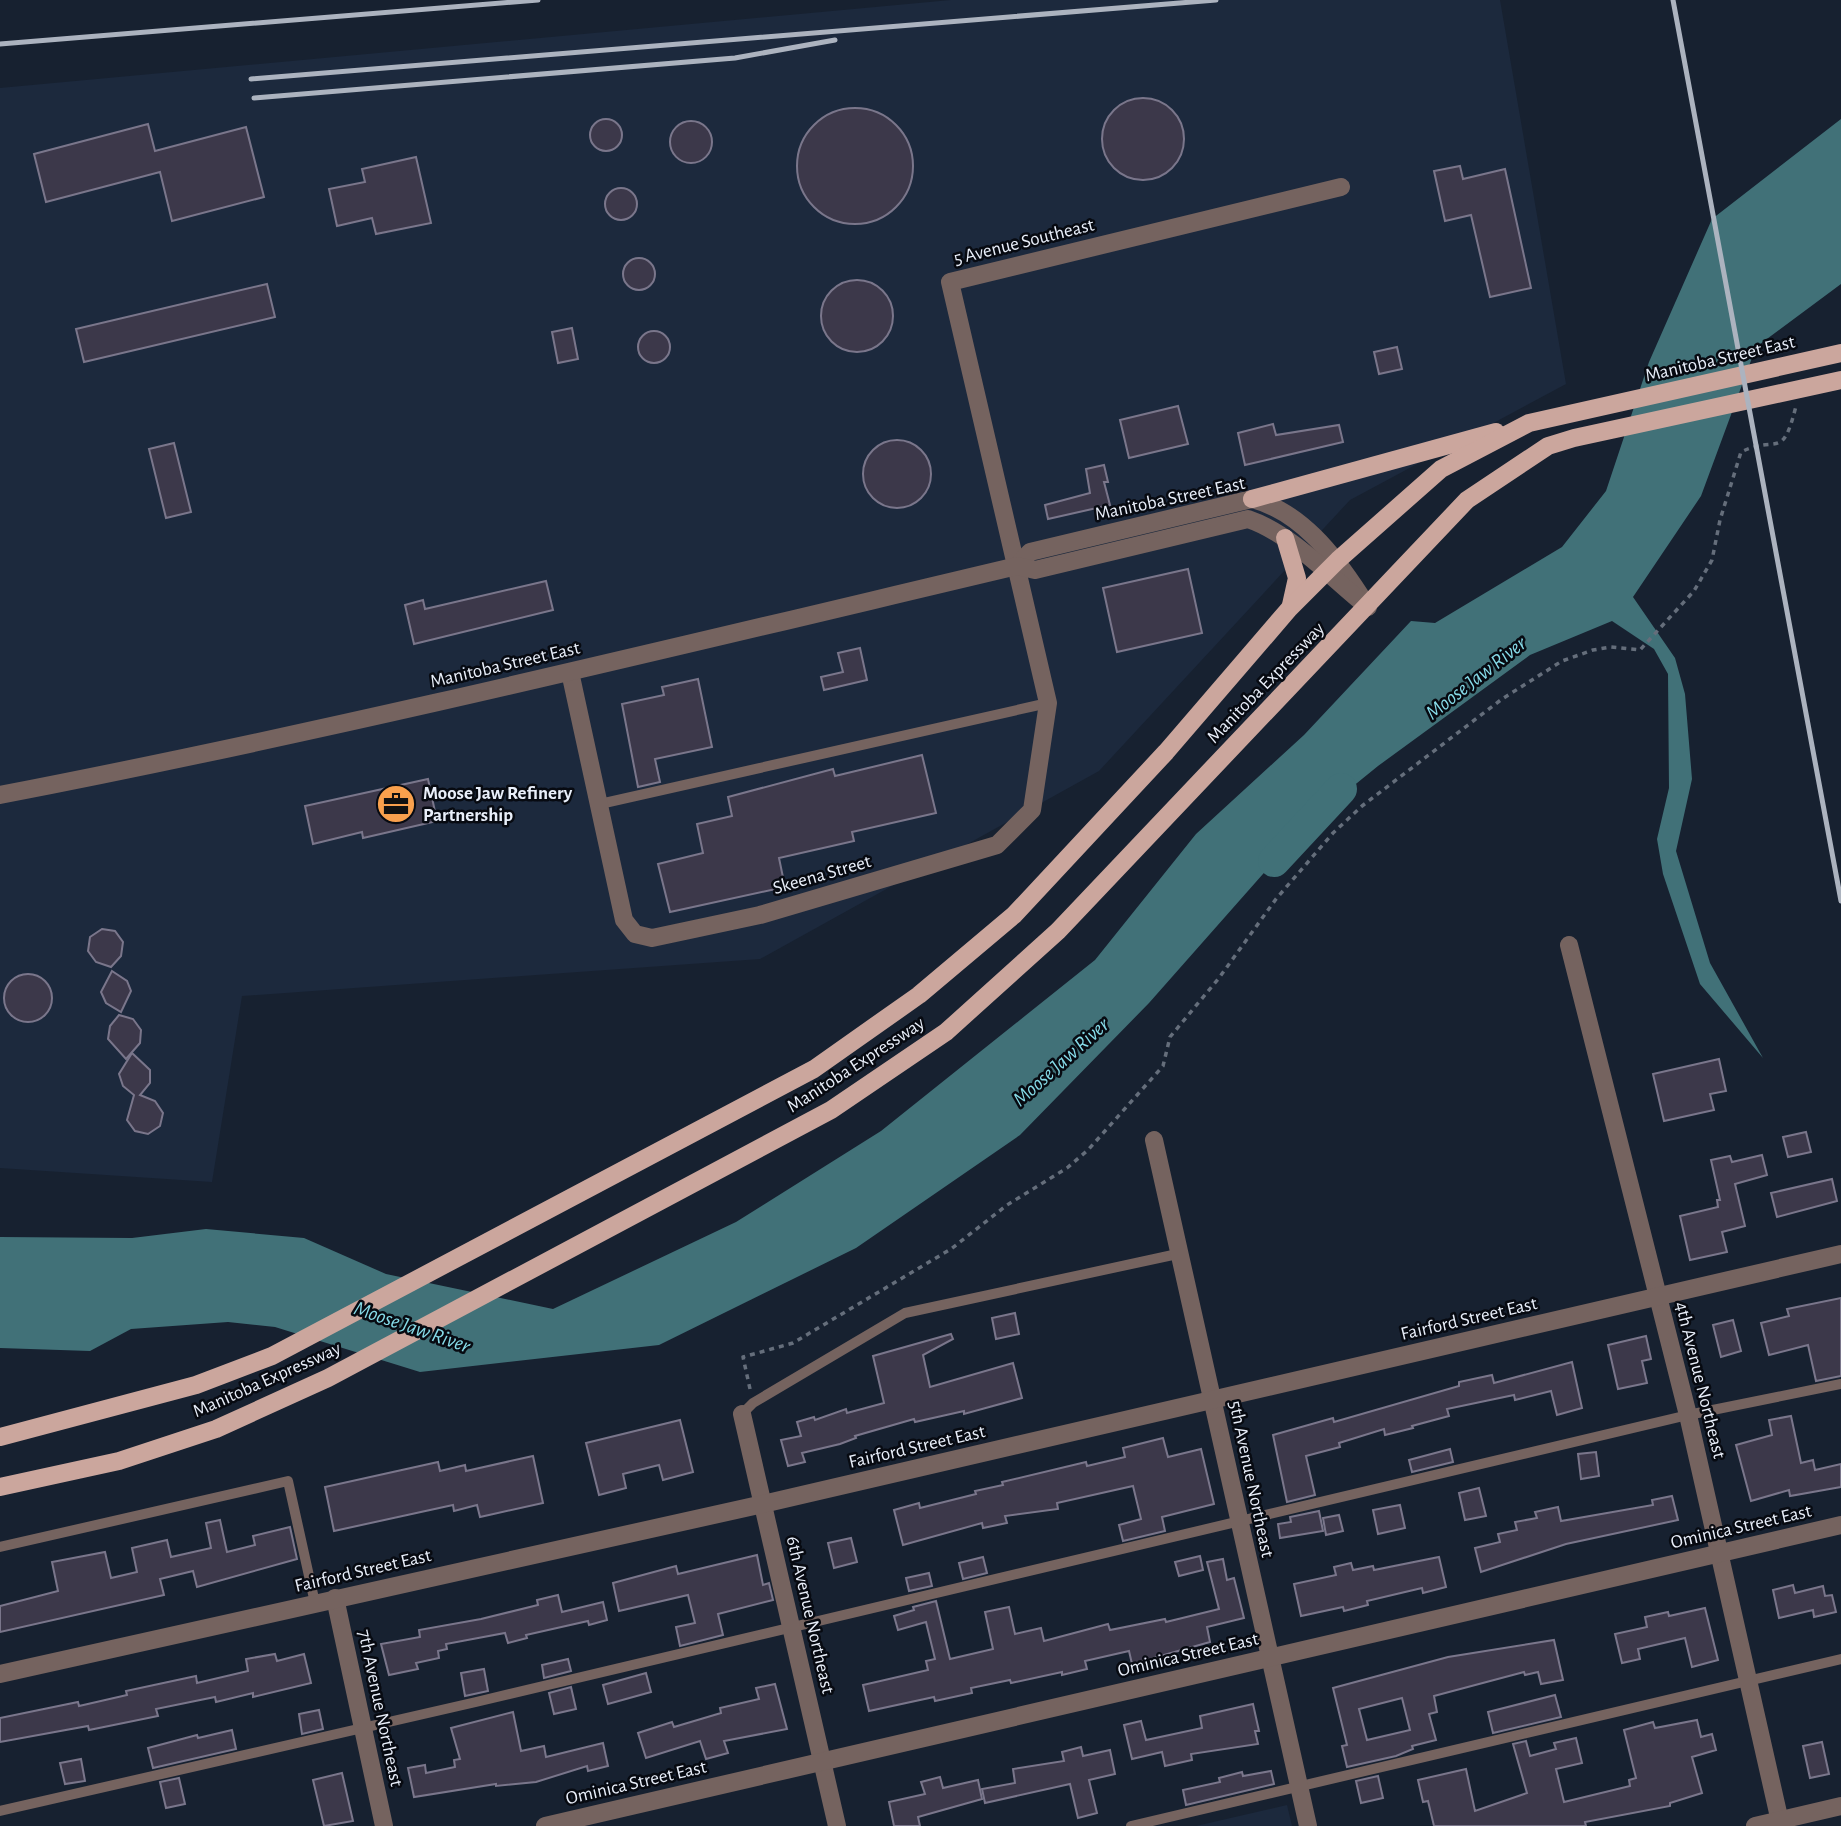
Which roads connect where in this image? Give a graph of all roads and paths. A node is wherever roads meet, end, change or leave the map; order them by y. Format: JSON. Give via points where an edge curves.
{"nodes":[{"id":1,"x":1341,"y":187,"type":"dead end"},
{"id":2,"x":1841,"y":353,"type":"edge"},
{"id":3,"x":1841,"y":380,"type":"edge"},
{"id":4,"x":1801,"y":387,"type":"junction"},
{"id":5,"x":1567,"y":415,"type":"joint"},
{"id":6,"x":1529,"y":423,"type":"junction"},
{"id":7,"x":1252,"y":499,"type":"junction"},
{"id":8,"x":1285,"y":538,"type":"junction"},
{"id":9,"x":1016,"y":561,"type":"junction"},
{"id":10,"x":1331,"y":567,"type":"junction"},
{"id":11,"x":1368,"y":607,"type":"junction"},
{"id":12,"x":1289,"y":610,"type":"junction"},
{"id":13,"x":570,"y":672,"type":"junction"},
{"id":14,"x":1048,"y":703,"type":"junction"},
{"id":15,"x":0,"y":795,"type":"edge"},
{"id":16,"x":600,"y":804,"type":"junction"},
{"id":17,"x":1569,"y":945,"type":"dead end"},
{"id":18,"x":1154,"y":1140,"type":"dead end"},
{"id":19,"x":1182,"y":1253,"type":"junction"},
{"id":20,"x":1841,"y":1254,"type":"edge"},
{"id":21,"x":1658,"y":1297,"type":"junction"},
{"id":22,"x":1841,"y":1384,"type":"edge"},
{"id":23,"x":1213,"y":1400,"type":"junction"},
{"id":24,"x":748,"y":1408,"type":"junction"},
{"id":25,"x":1688,"y":1415,"type":"junction"},
{"id":26,"x":0,"y":1437,"type":"edge"},
{"id":27,"x":0,"y":1487,"type":"edge"},
{"id":28,"x":763,"y":1504,"type":"junction"},
{"id":29,"x":1238,"y":1522,"type":"junction"},
{"id":30,"x":1841,"y":1525,"type":"edge"},
{"id":31,"x":0,"y":1547,"type":"edge"},
{"id":32,"x":1719,"y":1553,"type":"junction"},
{"id":33,"x":335,"y":1598,"type":"junction"},
{"id":34,"x":315,"y":1603,"type":"junction"},
{"id":35,"x":791,"y":1627,"type":"junction"},
{"id":36,"x":1270,"y":1658,"type":"junction"},
{"id":37,"x":1841,"y":1659,"type":"edge"},
{"id":38,"x":0,"y":1674,"type":"edge"},
{"id":39,"x":1748,"y":1678,"type":"junction"},
{"id":40,"x":362,"y":1728,"type":"junction"},
{"id":41,"x":823,"y":1762,"type":"junction"},
{"id":42,"x":1299,"y":1786,"type":"junction"},
{"id":43,"x":1841,"y":1807,"type":"edge"},
{"id":44,"x":0,"y":1811,"type":"edge"},
{"id":45,"x":1781,"y":1823,"type":"edge"},
{"id":46,"x":384,"y":1826,"type":"edge"},
{"id":47,"x":545,"y":1826,"type":"edge"},
{"id":48,"x":837,"y":1826,"type":"edge"},
{"id":49,"x":1131,"y":1826,"type":"edge"},
{"id":50,"x":1308,"y":1826,"type":"edge"},
{"id":51,"x":1755,"y":1826,"type":"edge"}],
"edges":[{"from":1,"to":9,"type":"street","name":"5 Avenue Southeast","via":[[950,282]]},
{"from":2,"to":5,"type":"main road","name":"Manitoba Street East"},
{"from":3,"to":4,"type":"main road"},
{"from":4,"to":11,"type":"main road","name":"Manitoba Expressway","via":[[1548,446],[1467,500]]},
{"from":4,"to":24,"type":"path","via":[[1790,432],[1783,441],[1741,453],[1712,560],[1694,591],[1640,650],[1611,647],[1562,660],[1502,698],[1362,806],[1276,899],[1170,1037],[1163,1066],[1088,1150],[951,1249],[793,1343],[743,1357]]},
{"from":5,"to":6,"type":"main road","name":"Manitoba Expressway"},
{"from":6,"to":7,"type":"main road"},
{"from":6,"to":10,"type":"main road","name":"Manitoba Expressway","via":[[1441,469]]},
{"from":7,"to":9,"type":"street","name":"Manitoba Street East","via":[[1030,552]]},
{"from":7,"to":10,"type":"street","name":"Manitoba Street East","via":[[1289,515]]},
{"from":8,"to":9,"type":"street","name":"Manitoba Street East","via":[[1248,519],[1035,570]]},
{"from":8,"to":10,"type":"street","name":"Manitoba Street East"},
{"from":8,"to":12,"type":"main road","via":[[1297,578]]},
{"from":9,"to":13,"type":"street","name":"Manitoba Street East"},
{"from":9,"to":14,"type":"street"},
{"from":10,"to":11,"type":"street","name":"Manitoba Street East"},
{"from":10,"to":12,"type":"main road","name":"Manitoba Expressway"},
{"from":11,"to":27,"type":"main road","name":"Manitoba Expressway","via":[[1058,931],[946,1032],[831,1110],[328,1378],[216,1429],[119,1461]]},
{"from":12,"to":26,"type":"main road","name":"Manitoba Expressway","via":[[1167,752],[1013,915],[919,995],[814,1069],[272,1356],[196,1385]]},
{"from":13,"to":15,"type":"street","name":"Manitoba Street East"},
{"from":13,"to":16,"type":"street","name":"Skeena Street"},
{"from":14,"to":16,"type":"lane"},
{"from":14,"to":16,"type":"street","name":"Skeena Street","via":[[1032,810],[997,845],[760,915],[652,938],[635,934],[624,920]]},
{"from":17,"to":21,"type":"street","name":"4th Avenue Northeast"},
{"from":18,"to":19,"type":"street","name":"5th Avenue Northeast"},
{"from":19,"to":23,"type":"street","name":"5th Avenue Northeast"},
{"from":19,"to":24,"type":"lane","via":[[905,1313]]},
{"from":20,"to":21,"type":"street","name":"Fairford Street East"},
{"from":21,"to":23,"type":"street","name":"Fairford Street East"},
{"from":21,"to":25,"type":"street","name":"4th Avenue Northeast"},
{"from":22,"to":25,"type":"lane"},
{"from":23,"to":28,"type":"street","name":"Fairford Street East"},
{"from":23,"to":29,"type":"street","name":"5th Avenue Northeast"},
{"from":24,"to":28,"type":"street","name":"6th Avenue Northeast"},
{"from":25,"to":29,"type":"lane"},
{"from":25,"to":32,"type":"street","name":"4th Avenue Northeast"},
{"from":28,"to":33,"type":"street","name":"Fairford Street East"},
{"from":28,"to":35,"type":"street","name":"6th Avenue Northeast"},
{"from":29,"to":35,"type":"lane"},
{"from":29,"to":36,"type":"street","name":"5th Avenue Northeast"},
{"from":30,"to":32,"type":"street","name":"Ominica Street East"},
{"from":31,"to":34,"type":"lane","via":[[288,1480]]},
{"from":32,"to":36,"type":"street","name":"Ominica Street East"},
{"from":32,"to":39,"type":"street","name":"4th Avenue Northeast"},
{"from":33,"to":34,"type":"street","name":"Fairford Street East"},
{"from":33,"to":40,"type":"street","name":"7th Avenue Northeast"},
{"from":34,"to":38,"type":"street","name":"Fairford Street East"},
{"from":35,"to":40,"type":"lane"},
{"from":35,"to":41,"type":"street","name":"6th Avenue Northeast"},
{"from":36,"to":41,"type":"street","name":"Ominica Street East"},
{"from":36,"to":42,"type":"street","name":"5th Avenue Northeast"},
{"from":37,"to":39,"type":"lane"},
{"from":39,"to":42,"type":"lane"},
{"from":39,"to":45,"type":"street","name":"4th Avenue Northeast"},
{"from":40,"to":44,"type":"lane"},
{"from":40,"to":46,"type":"street","name":"7th Avenue Northeast"},
{"from":41,"to":47,"type":"street","name":"Ominica Street East"},
{"from":41,"to":48,"type":"street","name":"6th Avenue Northeast"},
{"from":42,"to":49,"type":"lane"},
{"from":42,"to":50,"type":"street","name":"5th Avenue Northeast"},
{"from":43,"to":45,"type":"street"},
{"from":45,"to":51,"type":"street"}]}
